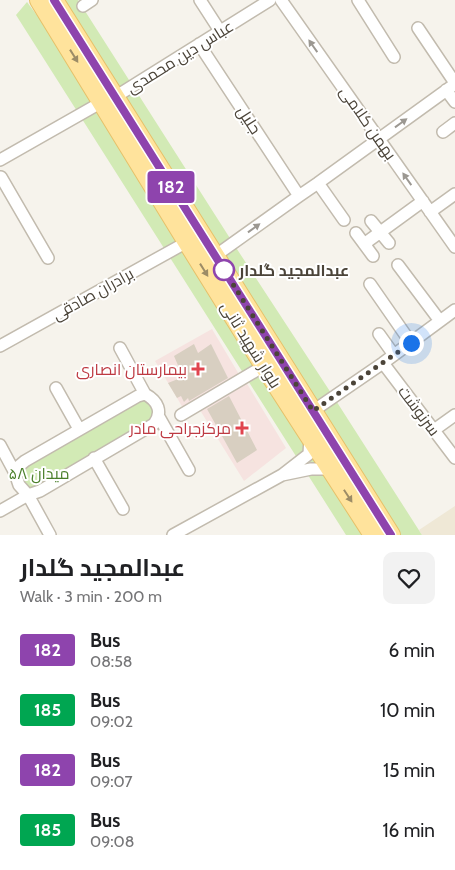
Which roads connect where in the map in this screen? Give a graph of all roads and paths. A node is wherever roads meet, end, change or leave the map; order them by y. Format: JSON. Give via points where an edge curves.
{"nodes":[{"id":1,"x":39,"y":0,"type":"edge"},
{"id":2,"x":54,"y":0,"type":"edge"},
{"id":3,"x":200,"y":0,"type":"edge"},
{"id":4,"x":270,"y":0,"type":"edge"},
{"id":5,"x":281,"y":0,"type":"edge"},
{"id":6,"x":358,"y":0,"type":"edge"},
{"id":7,"x":418,"y":28,"type":"dead end"},
{"id":8,"x":220,"y":31,"type":"junction"},
{"id":9,"x":199,"y":44,"type":"junction"},
{"id":10,"x":394,"y":56,"type":"dead end"},
{"id":11,"x":452,"y":86,"type":"edge"},
{"id":12,"x":109,"y":100,"type":"junction"},
{"id":13,"x":455,"y":102,"type":"edge"},
{"id":14,"x":455,"y":124,"type":"edge"},
{"id":15,"x":443,"y":132,"type":"dead end"},
{"id":16,"x":379,"y":139,"type":"junction"},
{"id":17,"x":0,"y":161,"type":"edge"},
{"id":18,"x":0,"y":177,"type":"edge"},
{"id":19,"x":318,"y":183,"type":"junction"},
{"id":20,"x":455,"y":194,"type":"edge"},
{"id":21,"x":299,"y":196,"type":"junction"},
{"id":22,"x":423,"y":201,"type":"junction"},
{"id":23,"x":430,"y":212,"type":"junction"},
{"id":24,"x":344,"y":220,"type":"dead end"},
{"id":25,"x":371,"y":221,"type":"dead end"},
{"id":26,"x":380,"y":232,"type":"junction"},
{"id":27,"x":356,"y":233,"type":"dead end"},
{"id":28,"x":187,"y":242,"type":"junction"},
{"id":29,"x":389,"y":243,"type":"dead end"},
{"id":30,"x":364,"y":244,"type":"junction"},
{"id":31,"x":455,"y":247,"type":"edge"},
{"id":32,"x":215,"y":256,"type":"junction"},
{"id":33,"x":372,"y":256,"type":"dead end"},
{"id":34,"x":48,"y":258,"type":"dead end"},
{"id":35,"x":398,"y":265,"type":"dead end"},
{"id":36,"x":370,"y":284,"type":"dead end"},
{"id":37,"x":455,"y":311,"type":"edge"},
{"id":38,"x":440,"y":321,"type":"junction"},
{"id":39,"x":379,"y":334,"type":"dead end"},
{"id":40,"x":411,"y":343,"type":"junction"},
{"id":41,"x":0,"y":346,"type":"edge"},
{"id":42,"x":120,"y":348,"type":"dead end"},
{"id":43,"x":394,"y":355,"type":"junction"},
{"id":44,"x":382,"y":363,"type":"junction"},
{"id":45,"x":264,"y":366,"type":"junction"},
{"id":46,"x":56,"y":388,"type":"dead end"},
{"id":47,"x":145,"y":394,"type":"junction"},
{"id":48,"x":181,"y":415,"type":"dead end"},
{"id":49,"x":306,"y":415,"type":"junction"},
{"id":50,"x":455,"y":415,"type":"edge"},
{"id":51,"x":159,"y":418,"type":"junction"},
{"id":52,"x":79,"y":430,"type":"junction"},
{"id":53,"x":434,"y":430,"type":"junction"},
{"id":54,"x":310,"y":438,"type":"junction"},
{"id":55,"x":0,"y":445,"type":"edge"},
{"id":56,"x":94,"y":458,"type":"junction"},
{"id":57,"x":455,"y":458,"type":"edge"},
{"id":58,"x":330,"y":469,"type":"junction"},
{"id":59,"x":189,"y":470,"type":"dead end"},
{"id":60,"x":15,"y":473,"type":"junction"},
{"id":61,"x":282,"y":475,"type":"junction"},
{"id":62,"x":28,"y":495,"type":"junction"},
{"id":63,"x":123,"y":509,"type":"dead end"},
{"id":64,"x":0,"y":511,"type":"edge"},
{"id":65,"x":50,"y":535,"type":"edge"},
{"id":66,"x":173,"y":535,"type":"edge"},
{"id":67,"x":373,"y":535,"type":"edge"},
{"id":68,"x":391,"y":535,"type":"edge"}],
"edges":[{"from":1,"to":12,"type":"main road","name":"بلوار شهید ثانی","one_way":true},
{"from":2,"to":12,"type":"main road","name":"بلوار شهید ثانی"},
{"from":3,"to":8,"type":"street"},
{"from":4,"to":8,"type":"street","name":"عباس دین محمدی"},
{"from":16,"to":5,"type":"street","name":"بهمن کلامی","one_way":true},
{"from":6,"to":10,"type":"street"},
{"from":7,"to":11,"type":"street"},
{"from":8,"to":9,"type":"street","name":"عباس دین محمدی"},
{"from":9,"to":12,"type":"street","name":"عباس دین محمدی"},
{"from":9,"to":21,"type":"street","name":"جلیل"},
{"from":11,"to":13,"type":"street"},
{"from":16,"to":11,"type":"street","one_way":true},
{"from":12,"to":17,"type":"street","name":"عباس دین محمدی"},
{"from":12,"to":28,"type":"main road","name":"بلوار شهید ثانی"},
{"from":12,"to":32,"type":"main road","name":"بلوار شهید ثانی"},
{"from":14,"to":15,"type":"street"},
{"from":16,"to":19,"type":"street"},
{"from":22,"to":16,"type":"street","name":"بهمن کلامی","one_way":true},
{"from":17,"to":18,"type":"street"},
{"from":18,"to":34,"type":"street"},
{"from":19,"to":21,"type":"street"},
{"from":19,"to":24,"type":"street"},
{"from":20,"to":23,"type":"street"},
{"from":32,"to":21,"type":"street","one_way":true},
{"from":22,"to":23,"type":"street","name":"بهمن کلامی"},
{"from":22,"to":26,"type":"street"},
{"from":23,"to":31,"type":"street","name":"بهمن کلامی"},
{"from":25,"to":26,"type":"street"},
{"from":26,"to":29,"type":"street"},
{"from":26,"to":30,"type":"street"},
{"from":27,"to":30,"type":"street"},
{"from":28,"to":41,"type":"street","name":"برادران صادقی"},
{"from":28,"to":45,"type":"main road","name":"بلوار شهید ثانی","one_way":true},
{"from":30,"to":33,"type":"street"},
{"from":32,"to":49,"type":"main road","name":"بلوار شهید ثانی"},
{"from":35,"to":38,"type":"street"},
{"from":36,"to":40,"type":"street"},
{"from":37,"to":38,"type":"street"},
{"from":38,"to":40,"type":"street"},
{"from":39,"to":43,"type":"street"},
{"from":40,"to":43,"type":"street"},
{"from":42,"to":47,"type":"street"},
{"from":43,"to":44,"type":"street"},
{"from":44,"to":49,"type":"street"},
{"from":44,"to":53,"type":"street","name":"سرنوشت"},
{"from":45,"to":48,"type":"street"},
{"from":45,"to":49,"type":"main road","name":"بلوار شهید ثانی"},
{"from":46,"to":52,"type":"street"},
{"from":47,"to":51,"type":"street","via":[[156,404]]},
{"from":47,"to":52,"type":"street"},
{"from":49,"to":54,"type":"main road","name":"بلوار شهید ثانی"},
{"from":49,"to":68,"type":"main road","name":"بلوار شهید ثانی"},
{"from":50,"to":53,"type":"street"},
{"from":51,"to":56,"type":"street"},
{"from":51,"to":59,"type":"street"},
{"from":52,"to":60,"type":"street","via":[[25,461]]},
{"from":53,"to":57,"type":"street","name":"سرنوشت"},
{"from":54,"to":58,"type":"main road","name":"بلوار شهید ثانی"},
{"from":54,"to":61,"type":"street","via":[[309,454]]},
{"from":55,"to":60,"type":"street"},
{"from":56,"to":62,"type":"street"},
{"from":56,"to":63,"type":"street"},
{"from":58,"to":61,"type":"street"},
{"from":58,"to":67,"type":"main road","name":"بلوار شهید ثانی","one_way":true},
{"from":60,"to":62,"type":"street","via":[[19,485]]},
{"from":61,"to":66,"type":"street"},
{"from":62,"to":64,"type":"street"},
{"from":62,"to":65,"type":"street"}]}
